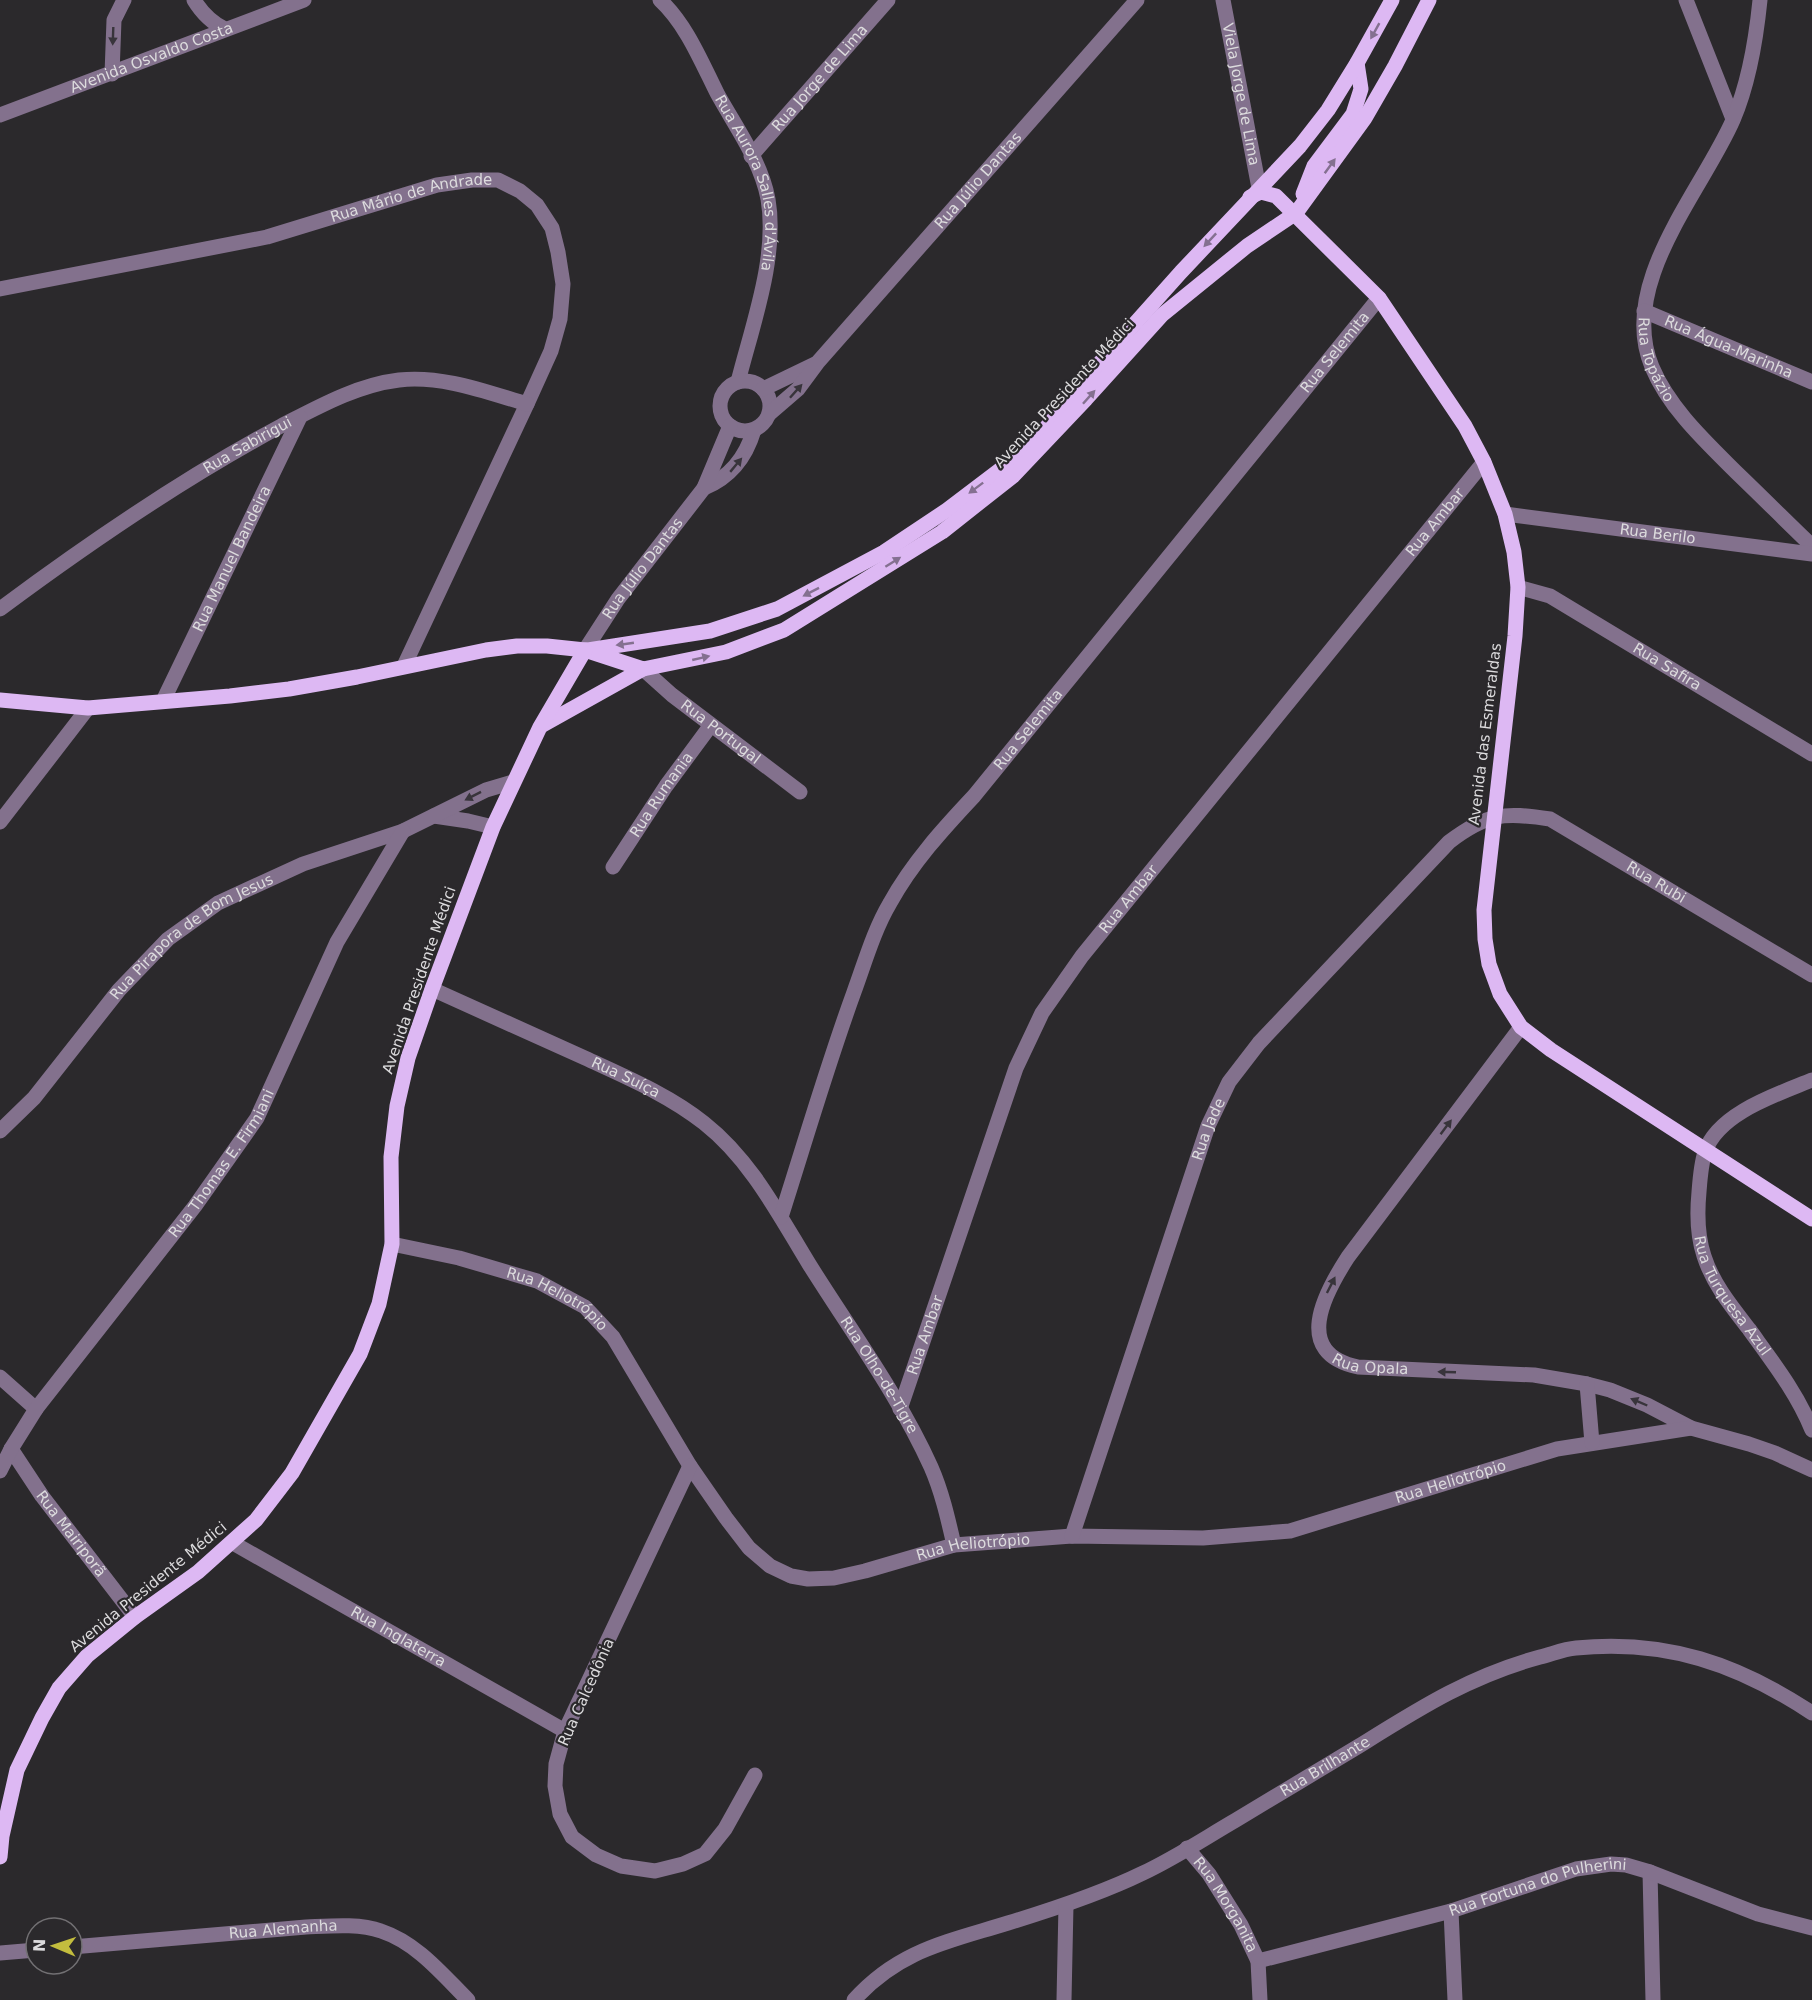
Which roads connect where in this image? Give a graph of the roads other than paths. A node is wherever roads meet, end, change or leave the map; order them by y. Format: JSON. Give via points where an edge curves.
{"nodes":[{"id":1,"x":124,"y":0,"type":"edge"},
{"id":2,"x":194,"y":0,"type":"edge"},
{"id":3,"x":304,"y":0,"type":"edge"},
{"id":4,"x":660,"y":0,"type":"edge"},
{"id":5,"x":888,"y":0,"type":"edge"},
{"id":6,"x":1137,"y":0,"type":"edge"},
{"id":7,"x":1223,"y":0,"type":"edge"},
{"id":8,"x":1392,"y":0,"type":"edge"},
{"id":9,"x":1429,"y":0,"type":"edge"},
{"id":10,"x":1686,"y":0,"type":"edge"},
{"id":11,"x":1760,"y":0,"type":"edge"},
{"id":12,"x":225,"y":29,"type":"junction"},
{"id":13,"x":1357,"y":63,"type":"junction"},
{"id":14,"x":112,"y":74,"type":"junction"},
{"id":15,"x":0,"y":115,"type":"edge"},
{"id":16,"x":1733,"y":120,"type":"junction"},
{"id":17,"x":751,"y":156,"type":"junction"},
{"id":18,"x":1255,"y":193,"type":"junction"},
{"id":19,"x":1296,"y":213,"type":"junction"},
{"id":20,"x":0,"y":289,"type":"edge"},
{"id":21,"x":1378,"y":298,"type":"junction"},
{"id":22,"x":1644,"y":311,"type":"junction"},
{"id":23,"x":818,"y":363,"type":"junction"},
{"id":24,"x":738,"y":382,"type":"junction"},
{"id":25,"x":1812,"y":382,"type":"edge"},
{"id":26,"x":763,"y":388,"type":"junction"},
{"id":27,"x":527,"y":404,"type":"junction"},
{"id":28,"x":769,"y":414,"type":"junction"},
{"id":29,"x":300,"y":417,"type":"junction"},
{"id":30,"x":730,"y":426,"type":"junction"},
{"id":31,"x":754,"y":430,"type":"junction"},
{"id":32,"x":1484,"y":462,"type":"junction"},
{"id":33,"x":704,"y":488,"type":"junction"},
{"id":34,"x":1505,"y":514,"type":"junction"},
{"id":35,"x":1812,"y":546,"type":"edge"},
{"id":36,"x":1812,"y":554,"type":"edge"},
{"id":37,"x":1518,"y":587,"type":"junction"},
{"id":38,"x":0,"y":609,"type":"edge"},
{"id":39,"x":585,"y":650,"type":"junction"},
{"id":40,"x":404,"y":666,"type":"junction"},
{"id":41,"x":644,"y":669,"type":"junction"},
{"id":42,"x":0,"y":700,"type":"edge"},
{"id":43,"x":163,"y":701,"type":"junction"},
{"id":44,"x":88,"y":708,"type":"junction"},
{"id":45,"x":711,"y":725,"type":"junction"},
{"id":46,"x":540,"y":727,"type":"junction"},
{"id":47,"x":1812,"y":754,"type":"edge"},
{"id":48,"x":513,"y":782,"type":"junction"},
{"id":49,"x":800,"y":792,"type":"dead end"},
{"id":50,"x":434,"y":816,"type":"junction"},
{"id":51,"x":1494,"y":816,"type":"junction"},
{"id":52,"x":0,"y":822,"type":"edge"},
{"id":53,"x":493,"y":827,"type":"junction"},
{"id":54,"x":404,"y":831,"type":"junction"},
{"id":55,"x":613,"y":867,"type":"dead end"},
{"id":56,"x":1812,"y":975,"type":"edge"},
{"id":57,"x":432,"y":989,"type":"junction"},
{"id":58,"x":1521,"y":1027,"type":"junction"},
{"id":59,"x":1812,"y":1080,"type":"edge"},
{"id":60,"x":0,"y":1131,"type":"edge"},
{"id":61,"x":1705,"y":1150,"type":"junction"},
{"id":62,"x":781,"y":1217,"type":"junction"},
{"id":63,"x":1812,"y":1219,"type":"edge"},
{"id":64,"x":392,"y":1244,"type":"junction"},
{"id":65,"x":0,"y":1377,"type":"edge"},
{"id":66,"x":1587,"y":1384,"type":"junction"},
{"id":67,"x":36,"y":1409,"type":"junction"},
{"id":68,"x":900,"y":1409,"type":"junction"},
{"id":69,"x":1691,"y":1428,"type":"junction"},
{"id":70,"x":1812,"y":1430,"type":"edge"},
{"id":71,"x":1592,"y":1443,"type":"junction"},
{"id":72,"x":11,"y":1449,"type":"junction"},
{"id":73,"x":690,"y":1466,"type":"junction"},
{"id":74,"x":1812,"y":1470,"type":"edge"},
{"id":75,"x":0,"y":1472,"type":"edge"},
{"id":76,"x":1072,"y":1536,"type":"junction"},
{"id":77,"x":233,"y":1542,"type":"junction"},
{"id":78,"x":954,"y":1545,"type":"junction"},
{"id":79,"x":135,"y":1617,"type":"junction"},
{"id":80,"x":1812,"y":1713,"type":"edge"},
{"id":81,"x":565,"y":1731,"type":"junction"},
{"id":82,"x":755,"y":1774,"type":"dead end"},
{"id":83,"x":1187,"y":1848,"type":"junction"},
{"id":84,"x":0,"y":1857,"type":"edge"},
{"id":85,"x":1650,"y":1872,"type":"junction"},
{"id":86,"x":1066,"y":1905,"type":"junction"},
{"id":87,"x":1451,"y":1911,"type":"junction"},
{"id":88,"x":1812,"y":1928,"type":"edge"},
{"id":89,"x":84,"y":1946,"type":"edge"},
{"id":90,"x":24,"y":1951,"type":"edge"},
{"id":91,"x":0,"y":1953,"type":"edge"},
{"id":92,"x":1258,"y":1961,"type":"junction"},
{"id":93,"x":468,"y":2000,"type":"edge"},
{"id":94,"x":854,"y":2000,"type":"edge"},
{"id":95,"x":1064,"y":2000,"type":"edge"},
{"id":96,"x":1260,"y":2000,"type":"edge"},
{"id":97,"x":1455,"y":2000,"type":"edge"},
{"id":98,"x":1653,"y":2000,"type":"edge"}],
"edges":[{"from":1,"to":14,"type":"street","one_way":true,"via":[[114,20]]},
{"from":2,"to":12,"type":"street","via":[[214,24]]},
{"from":3,"to":12,"type":"street","name":"Avenida Osvaldo Costa"},
{"from":4,"to":17,"type":"street","name":"Rua Aurora Salles d'Ávila","via":[[684,32]]},
{"from":5,"to":17,"type":"street","name":"Rua Jorge de Lima"},
{"from":6,"to":23,"type":"street","name":"Rua Júlio Dantas"},
{"from":7,"to":18,"type":"street","name":"Viela Jorge de Lima"},
{"from":8,"to":13,"type":"main road","name":"Avenida Presidente Médici","one_way":true},
{"from":19,"to":9,"type":"main road","name":"Avenida Presidente Médici","one_way":true,"via":[[1365,118]]},
{"from":10,"to":16,"type":"street"},
{"from":11,"to":16,"type":"street","name":"Rua Topázio","via":[[1755,42]]},
{"from":12,"to":14,"type":"street","name":"Avenida Osvaldo Costa"},
{"from":13,"to":18,"type":"main road","name":"Avenida Presidente Médici","via":[[1300,146]]},
{"from":13,"to":19,"type":"main road","via":[[1360,89],[1353,114],[1314,166]]},
{"from":14,"to":15,"type":"street","name":"Avenida Osvaldo Costa"},
{"from":16,"to":22,"type":"street","name":"Rua Topázio","via":[[1664,244]]},
{"from":17,"to":24,"type":"street","name":"Rua Aurora Salles d'Ávila","via":[[768,199],[769,249]]},
{"from":18,"to":19,"type":"main road","name":"Avenida das Esmeraldas","via":[[1276,196]]},
{"from":18,"to":39,"type":"main road","name":"Avenida Presidente Médici","one_way":true,"via":[[1089,375],[1045,429],[1005,466],[947,510],[884,552],[777,609],[710,631]]},
{"from":19,"to":21,"type":"main road","name":"Avenida das Esmeraldas"},
{"from":41,"to":19,"type":"main road","name":"Avenida Presidente Médici","one_way":true,"via":[[726,652],[784,630],[942,532],[1012,476],[1047,442],[1161,315],[1239,252]]},
{"from":20,"to":27,"type":"street","name":"Rua Mário de Andrade","via":[[267,237],[437,185],[498,180],[537,205],[552,228],[563,284],[560,319],[551,351]]},
{"from":21,"to":32,"type":"main road","name":"Avenida das Esmeraldas","via":[[1465,426]]},
{"from":21,"to":62,"type":"street","name":"Rua Selemita","via":[[909,872],[888,905],[874,938]]},
{"from":22,"to":25,"type":"street","name":"Rua Água-Marinha"},
{"from":22,"to":35,"type":"street","name":"Rua Topázio","via":[[1652,367],[1673,403],[1704,440]]},
{"from":23,"to":26,"type":"street","name":"Rua Júlio Dantas"},
{"from":28,"to":23,"type":"street","name":"Rua Júlio Dantas","one_way":true,"via":[[798,389]]},
{"from":24,"to":26,"type":"street"},
{"from":24,"to":30,"type":"street","via":[[727,390],[721,404],[721,412]]},
{"from":26,"to":28,"type":"street","via":[[768,395]]},
{"from":27,"to":29,"type":"street","name":"Rua Sabirigui","via":[[436,380],[400,380],[366,387]]},
{"from":27,"to":40,"type":"street","name":"Rua Mário de Andrade"},
{"from":28,"to":31,"type":"street","name":"Rua Júlio Dantas"},
{"from":29,"to":38,"type":"street","name":"Rua Sabirigui","via":[[123,519]]},
{"from":29,"to":43,"type":"street","name":"Rua Manuel Bandeira"},
{"from":30,"to":31,"type":"street"},
{"from":30,"to":33,"type":"street","name":"Rua Júlio Dantas"},
{"from":33,"to":31,"type":"street","name":"Rua Júlio Dantas","one_way":true,"via":[[717,483],[741,461]]},
{"from":32,"to":34,"type":"main road","name":"Avenida das Esmeraldas"},
{"from":32,"to":68,"type":"street","name":"Rua Ambar","via":[[1082,956],[1042,1013],[1016,1068]]},
{"from":33,"to":39,"type":"street","name":"Rua Júlio Dantas","via":[[618,599]]},
{"from":34,"to":36,"type":"street","name":"Rua Berilo"},
{"from":34,"to":37,"type":"main road","name":"Avenida das Esmeraldas"},
{"from":37,"to":47,"type":"street","name":"Rua Safira","via":[[1550,596]]},
{"from":37,"to":51,"type":"main road","name":"Avenida das Esmeraldas"},
{"from":39,"to":40,"type":"main road","via":[[517,646]]},
{"from":39,"to":41,"type":"main road","name":"Avenida Presidente Médici"},
{"from":39,"to":46,"type":"main road","name":"Avenida Presidente Médici"},
{"from":40,"to":43,"type":"main road","via":[[289,689]]},
{"from":41,"to":45,"type":"street","name":"Rua Portugal"},
{"from":41,"to":46,"type":"main road"},
{"from":42,"to":44,"type":"main road"},
{"from":43,"to":44,"type":"main road"},
{"from":44,"to":52,"type":"street"},
{"from":45,"to":49,"type":"street","name":"Rua Portugal"},
{"from":45,"to":55,"type":"street","name":"Rua Rumania"},
{"from":46,"to":48,"type":"main road","name":"Avenida Presidente Médici"},
{"from":48,"to":50,"type":"street","name":"Rua Pirapora de Bom Jesus","one_way":true,"via":[[486,790]]},
{"from":48,"to":53,"type":"main road","name":"Avenida Presidente Médici"},
{"from":50,"to":53,"type":"street"},
{"from":50,"to":54,"type":"street","name":"Rua Pirapora de Bom Jesus"},
{"from":51,"to":56,"type":"street","name":"Rua Rubi","via":[[1550,819]]},
{"from":51,"to":58,"type":"main road","name":"Avenida das Esmeraldas","via":[[1484,910],[1485,939],[1500,994]]},
{"from":51,"to":76,"type":"street","name":"Rua Jade","via":[[1467,828],[1449,842],[1259,1043],[1229,1082],[1204,1137]]},
{"from":53,"to":57,"type":"main road","name":"Avenida Presidente Médici"},
{"from":54,"to":60,"type":"street","name":"Rua Pirapora de Bom Jesus","via":[[303,864],[261,883],[218,903],[168,939],[119,990],[34,1098]]},
{"from":54,"to":67,"type":"street","name":"Rua Thomas E. Firmiani","via":[[337,942],[257,1118],[195,1206]]},
{"from":57,"to":62,"type":"street","name":"Rua Suíça","via":[[669,1099],[726,1142]]},
{"from":57,"to":64,"type":"main road","name":"Avenida Presidente Médici","via":[[408,1058],[397,1106],[391,1157]]},
{"from":58,"to":61,"type":"main road","name":"Avenida das Esmeraldas","via":[[1591,1078]]},
{"from":66,"to":58,"type":"street","name":"Rua Opala","one_way":true,"via":[[1534,1376],[1358,1367],[1333,1358],[1319,1334],[1325,1298],[1348,1257]]},
{"from":59,"to":61,"type":"street","via":[[1737,1115],[1717,1131]]},
{"from":61,"to":63,"type":"main road","name":"Avenida das Esmeraldas"},
{"from":61,"to":70,"type":"street","name":"Rua Turquesa Azul","via":[[1698,1229],[1711,1274],[1795,1395]]},
{"from":62,"to":68,"type":"street","name":"Rua Olho-de-Tigre"},
{"from":64,"to":73,"type":"street","name":"Rua Heliotrópio","via":[[459,1258],[537,1281],[585,1308],[613,1337]]},
{"from":64,"to":77,"type":"main road","name":"Avenida Presidente Médici","via":[[379,1304],[360,1354],[292,1473],[256,1520]]},
{"from":65,"to":67,"type":"street"},
{"from":69,"to":66,"type":"street","name":"Rua Opala","one_way":true,"via":[[1647,1405]]},
{"from":66,"to":71,"type":"street"},
{"from":67,"to":72,"type":"street","name":"Rua Thomas E. Firmiani"},
{"from":68,"to":78,"type":"street","name":"Rua Olho-de-Tigre","via":[[931,1468]]},
{"from":69,"to":71,"type":"street","name":"Rua Heliotrópio"},
{"from":69,"to":74,"type":"street","via":[[1775,1453]]},
{"from":71,"to":76,"type":"street","name":"Rua Heliotrópio","via":[[1557,1449],[1290,1531],[1203,1538]]},
{"from":72,"to":75,"type":"street","name":"Rua Thomas E. Firmiani"},
{"from":72,"to":79,"type":"street","name":"Rua Mairiporã"},
{"from":73,"to":78,"type":"street","name":"Rua Heliotrópio","via":[[749,1548],[770,1566],[792,1576],[834,1578]]},
{"from":73,"to":81,"type":"street","name":"Rua Calcedônia"},
{"from":76,"to":78,"type":"street","name":"Rua Heliotrópio"},
{"from":77,"to":79,"type":"main road","name":"Avenida Presidente Médici"},
{"from":77,"to":81,"type":"street","name":"Rua Inglaterra"},
{"from":79,"to":84,"type":"main road","name":"Avenida Presidente Médici","via":[[87,1656],[59,1688],[42,1718],[17,1770]]},
{"from":80,"to":83,"type":"street","name":"Rua Brilhante","via":[[1747,1675],[1688,1655],[1607,1646],[1573,1648],[1513,1664],[1462,1685]]},
{"from":81,"to":82,"type":"street","name":"Rua Calcedônia","via":[[556,1764],[560,1814],[572,1837],[596,1855],[621,1866],[655,1871],[705,1854],[725,1829]]},
{"from":83,"to":86,"type":"street","name":"Rua Brilhante","via":[[1144,1873]]},
{"from":83,"to":92,"type":"street","name":"Rua Morganita","via":[[1242,1925]]},
{"from":85,"to":87,"type":"street","name":"Rua Fortuna do Pulherini","via":[[1626,1865],[1592,1866]]},
{"from":85,"to":88,"type":"street","name":"Rua Fortuna do Pulherini","via":[[1758,1914]]},
{"from":85,"to":98,"type":"street"},
{"from":86,"to":94,"type":"street","name":"Rua Brilhante","via":[[909,1956],[890,1966]]},
{"from":86,"to":95,"type":"street"},
{"from":87,"to":92,"type":"street","name":"Rua Fortuna do Pulherini"},
{"from":87,"to":97,"type":"street"},
{"from":89,"to":93,"type":"street","name":"Rua Alemanha","via":[[340,1925],[380,1930],[410,1945]]},
{"from":90,"to":91,"type":"street"},
{"from":92,"to":96,"type":"street","name":"Rua Morganita"}]}
